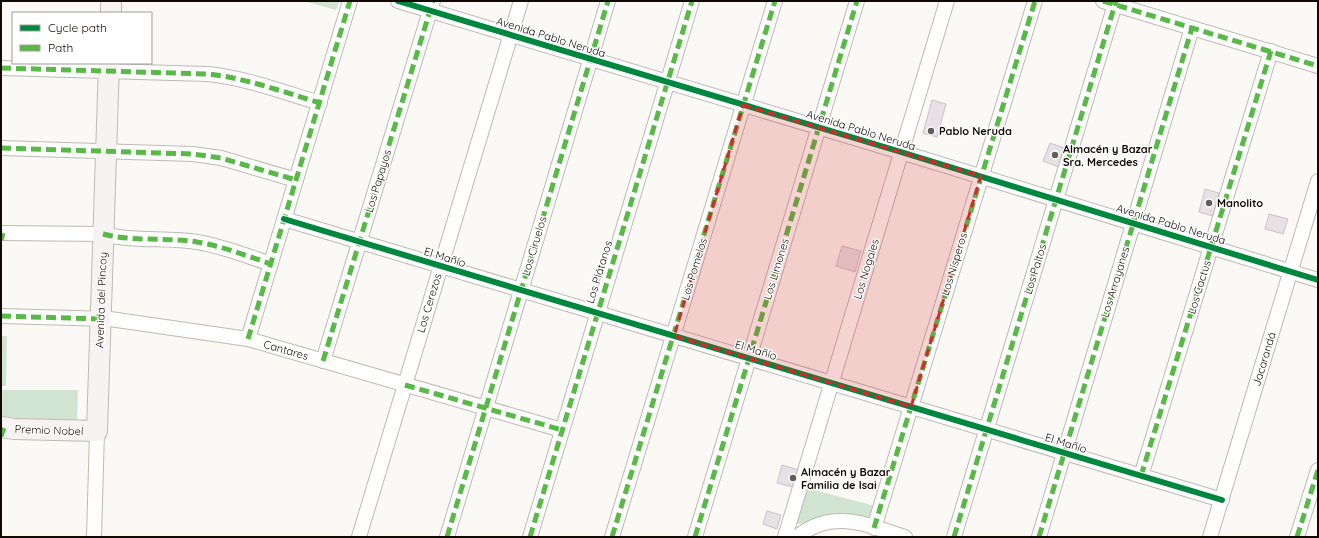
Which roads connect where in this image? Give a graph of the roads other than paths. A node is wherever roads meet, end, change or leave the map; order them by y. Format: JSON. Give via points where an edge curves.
{"nodes":[{"id":1,"x":111,"y":1,"type":"edge"},
{"id":2,"x":350,"y":1,"type":"edge"},
{"id":3,"x":398,"y":1,"type":"edge"},
{"id":4,"x":521,"y":1,"type":"edge"},
{"id":5,"x":608,"y":1,"type":"edge"},
{"id":6,"x":692,"y":1,"type":"edge"},
{"id":7,"x":775,"y":1,"type":"edge"},
{"id":8,"x":857,"y":1,"type":"edge"},
{"id":9,"x":947,"y":1,"type":"edge"},
{"id":10,"x":1035,"y":1,"type":"edge"},
{"id":11,"x":1112,"y":2,"type":"edge"},
{"id":12,"x":431,"y":6,"type":"edge"},
{"id":13,"x":111,"y":12,"type":"edge"},
{"id":14,"x":1192,"y":28,"type":"junction"},
{"id":15,"x":511,"y":35,"type":"junction"},
{"id":16,"x":1271,"y":52,"type":"junction"},
{"id":17,"x":590,"y":59,"type":"junction"},
{"id":18,"x":1318,"y":66,"type":"edge"},
{"id":19,"x":109,"y":67,"type":"edge"},
{"id":20,"x":1,"y":68,"type":"edge"},
{"id":21,"x":667,"y":82,"type":"junction"},
{"id":22,"x":320,"y":103,"type":"junction"},
{"id":23,"x":743,"y":105,"type":"junction"},
{"id":24,"x":818,"y":127,"type":"junction"},
{"id":25,"x":1,"y":148,"type":"edge"},
{"id":26,"x":106,"y":151,"type":"junction"},
{"id":27,"x":901,"y":152,"type":"junction"},
{"id":28,"x":981,"y":176,"type":"junction"},
{"id":29,"x":296,"y":180,"type":"junction"},
{"id":30,"x":1318,"y":181,"type":"edge"},
{"id":31,"x":1056,"y":200,"type":"junction"},
{"id":32,"x":284,"y":219,"type":"junction"},
{"id":33,"x":1133,"y":223,"type":"junction"},
{"id":34,"x":103,"y":234,"type":"junction"},
{"id":35,"x":2,"y":236,"type":"edge"},
{"id":36,"x":360,"y":242,"type":"junction"},
{"id":37,"x":1211,"y":247,"type":"junction"},
{"id":38,"x":271,"y":264,"type":"junction"},
{"id":39,"x":441,"y":266,"type":"junction"},
{"id":40,"x":1291,"y":271,"type":"junction"},
{"id":41,"x":1318,"y":280,"type":"edge"},
{"id":42,"x":521,"y":290,"type":"junction"},
{"id":43,"x":598,"y":313,"type":"junction"},
{"id":44,"x":1,"y":316,"type":"edge"},
{"id":45,"x":100,"y":319,"type":"junction"},
{"id":46,"x":674,"y":336,"type":"junction"},
{"id":47,"x":248,"y":339,"type":"junction"},
{"id":48,"x":749,"y":358,"type":"junction"},
{"id":49,"x":323,"y":361,"type":"junction"},
{"id":50,"x":831,"y":383,"type":"junction"},
{"id":51,"x":405,"y":385,"type":"junction"},
{"id":52,"x":911,"y":407,"type":"junction"},
{"id":53,"x":485,"y":408,"type":"junction"},
{"id":54,"x":987,"y":429,"type":"junction"},
{"id":55,"x":2,"y":430,"type":"edge"},
{"id":56,"x":562,"y":430,"type":"junction"},
{"id":57,"x":97,"y":431,"type":"junction"},
{"id":58,"x":1064,"y":453,"type":"junction"},
{"id":59,"x":1318,"y":470,"type":"edge"},
{"id":60,"x":1141,"y":476,"type":"junction"},
{"id":61,"x":1222,"y":500,"type":"junction"},
{"id":62,"x":874,"y":528,"type":"junction"},
{"id":63,"x":94,"y":537,"type":"edge"},
{"id":64,"x":359,"y":537,"type":"edge"},
{"id":65,"x":447,"y":537,"type":"edge"},
{"id":66,"x":530,"y":537,"type":"edge"},
{"id":67,"x":612,"y":537,"type":"edge"},
{"id":68,"x":695,"y":537,"type":"edge"},
{"id":69,"x":785,"y":537,"type":"edge"},
{"id":70,"x":797,"y":537,"type":"edge"},
{"id":71,"x":906,"y":537,"type":"edge"},
{"id":72,"x":954,"y":537,"type":"edge"},
{"id":73,"x":1039,"y":537,"type":"edge"},
{"id":74,"x":1210,"y":537,"type":"edge"},
{"id":75,"x":1298,"y":537,"type":"edge"}],
"edges":[{"from":1,"to":13,"type":"street"},
{"from":2,"to":22,"type":"street"},
{"from":3,"to":12,"type":"street","name":"Avenida Pablo Neruda"},
{"from":4,"to":15,"type":"street","name":"Los Cerezos"},
{"from":5,"to":17,"type":"street","name":"Los Ciruelos"},
{"from":6,"to":21,"type":"street","name":"Los Plátanos"},
{"from":7,"to":23,"type":"street","name":"Los Pomelos"},
{"from":8,"to":24,"type":"street","name":"Los Limones"},
{"from":9,"to":27,"type":"street","name":"Los Nogales"},
{"from":10,"to":28,"type":"street","name":"Los Nísperos"},
{"from":11,"to":14,"type":"street"},
{"from":11,"to":31,"type":"street","name":"Los Paltos"},
{"from":12,"to":15,"type":"street","name":"Avenida Pablo Neruda"},
{"from":12,"to":36,"type":"street","name":"Los Papayos"},
{"from":14,"to":16,"type":"street"},
{"from":14,"to":33,"type":"street","name":"Los Arrayanes"},
{"from":15,"to":17,"type":"street","name":"Avenida Pablo Neruda"},
{"from":15,"to":39,"type":"street","name":"Los Cerezos"},
{"from":16,"to":18,"type":"street"},
{"from":16,"to":37,"type":"street","name":"Los Cactus"},
{"from":17,"to":21,"type":"street","name":"Avenida Pablo Neruda"},
{"from":17,"to":42,"type":"street","name":"Los Ciruelos"},
{"from":19,"to":20,"type":"street"},
{"from":19,"to":22,"type":"street","via":[[224,76]]},
{"from":19,"to":26,"type":"street","name":"Avenida del Pincoy"},
{"from":21,"to":23,"type":"street","name":"Avenida Pablo Neruda"},
{"from":21,"to":43,"type":"street","name":"Los Plátanos"},
{"from":22,"to":29,"type":"street"},
{"from":23,"to":24,"type":"street","name":"Avenida Pablo Neruda"},
{"from":23,"to":46,"type":"street","name":"Los Pomelos"},
{"from":24,"to":27,"type":"street","name":"Avenida Pablo Neruda"},
{"from":24,"to":48,"type":"street","name":"Los Limones"},
{"from":25,"to":26,"type":"street"},
{"from":26,"to":29,"type":"street","via":[[207,155]]},
{"from":26,"to":34,"type":"street","name":"Avenida del Pincoy"},
{"from":27,"to":28,"type":"street","name":"Avenida Pablo Neruda"},
{"from":27,"to":50,"type":"street","name":"Los Nogales"},
{"from":28,"to":31,"type":"street","name":"Avenida Pablo Neruda"},
{"from":28,"to":52,"type":"street","name":"Los Nísperos"},
{"from":29,"to":32,"type":"street"},
{"from":30,"to":40,"type":"street","name":"Jacarandá"},
{"from":31,"to":33,"type":"street","name":"Avenida Pablo Neruda"},
{"from":31,"to":54,"type":"street","name":"Los Paltos"},
{"from":32,"to":36,"type":"street","name":"El Mañío"},
{"from":32,"to":38,"type":"street"},
{"from":33,"to":37,"type":"street","name":"Avenida Pablo Neruda"},
{"from":33,"to":58,"type":"street","name":"Los Arrayanes"},
{"from":34,"to":35,"type":"street"},
{"from":34,"to":38,"type":"street","via":[[119,238],[198,242]]},
{"from":34,"to":45,"type":"street","name":"Avenida del Pincoy"},
{"from":36,"to":39,"type":"street","name":"El Mañío"},
{"from":36,"to":49,"type":"street","name":"Los Papayos"},
{"from":37,"to":40,"type":"street","name":"Avenida Pablo Neruda"},
{"from":37,"to":60,"type":"street","name":"Los Cactus"},
{"from":38,"to":47,"type":"street"},
{"from":39,"to":42,"type":"street","name":"El Mañío"},
{"from":39,"to":51,"type":"street","name":"Los Cerezos"},
{"from":40,"to":41,"type":"street","name":"Avenida Pablo Neruda"},
{"from":40,"to":61,"type":"street","name":"Jacarandá"},
{"from":42,"to":43,"type":"street","name":"El Mañío"},
{"from":42,"to":53,"type":"street","name":"Los Ciruelos"},
{"from":43,"to":46,"type":"street","name":"El Mañío"},
{"from":43,"to":56,"type":"street","name":"Los Plátanos"},
{"from":44,"to":45,"type":"street","name":"Cantares"},
{"from":45,"to":47,"type":"street","name":"Cantares"},
{"from":45,"to":57,"type":"street","name":"Avenida del Pincoy"},
{"from":46,"to":48,"type":"street","name":"El Mañío"},
{"from":46,"to":67,"type":"street","name":"Los Pomelos"},
{"from":47,"to":49,"type":"street","name":"Cantares"},
{"from":48,"to":50,"type":"street","name":"El Mañío"},
{"from":48,"to":68,"type":"street","name":"Los Limones"},
{"from":49,"to":51,"type":"street","name":"Cantares"},
{"from":50,"to":52,"type":"street","name":"El Mañío"},
{"from":50,"to":69,"type":"street","name":"Los Nogales"},
{"from":51,"to":53,"type":"street","name":"Cantares"},
{"from":51,"to":64,"type":"street","name":"Los Cerezos"},
{"from":52,"to":54,"type":"street","name":"El Mañío"},
{"from":52,"to":62,"type":"street","name":"Los Nísperos"},
{"from":53,"to":56,"type":"street","name":"Cantares"},
{"from":53,"to":65,"type":"street","name":"Los Ciruelos"},
{"from":54,"to":58,"type":"street","name":"El Mañío"},
{"from":54,"to":72,"type":"street","name":"Los Paltos"},
{"from":55,"to":57,"type":"street","name":"Premio Nobel"},
{"from":56,"to":66,"type":"street","name":"Los Plátanos"},
{"from":57,"to":63,"type":"street","name":"Avenida del Pincoy"},
{"from":58,"to":60,"type":"street","name":"El Mañío"},
{"from":58,"to":73,"type":"street","name":"Los Arrayanes"},
{"from":59,"to":75,"type":"street"},
{"from":60,"to":61,"type":"street","name":"El Mañío"},
{"from":61,"to":74,"type":"street","name":"Jacarandá"},
{"from":62,"to":70,"type":"street","via":[[847,521],[832,521],[815,526]]},
{"from":62,"to":71,"type":"street"}]}
